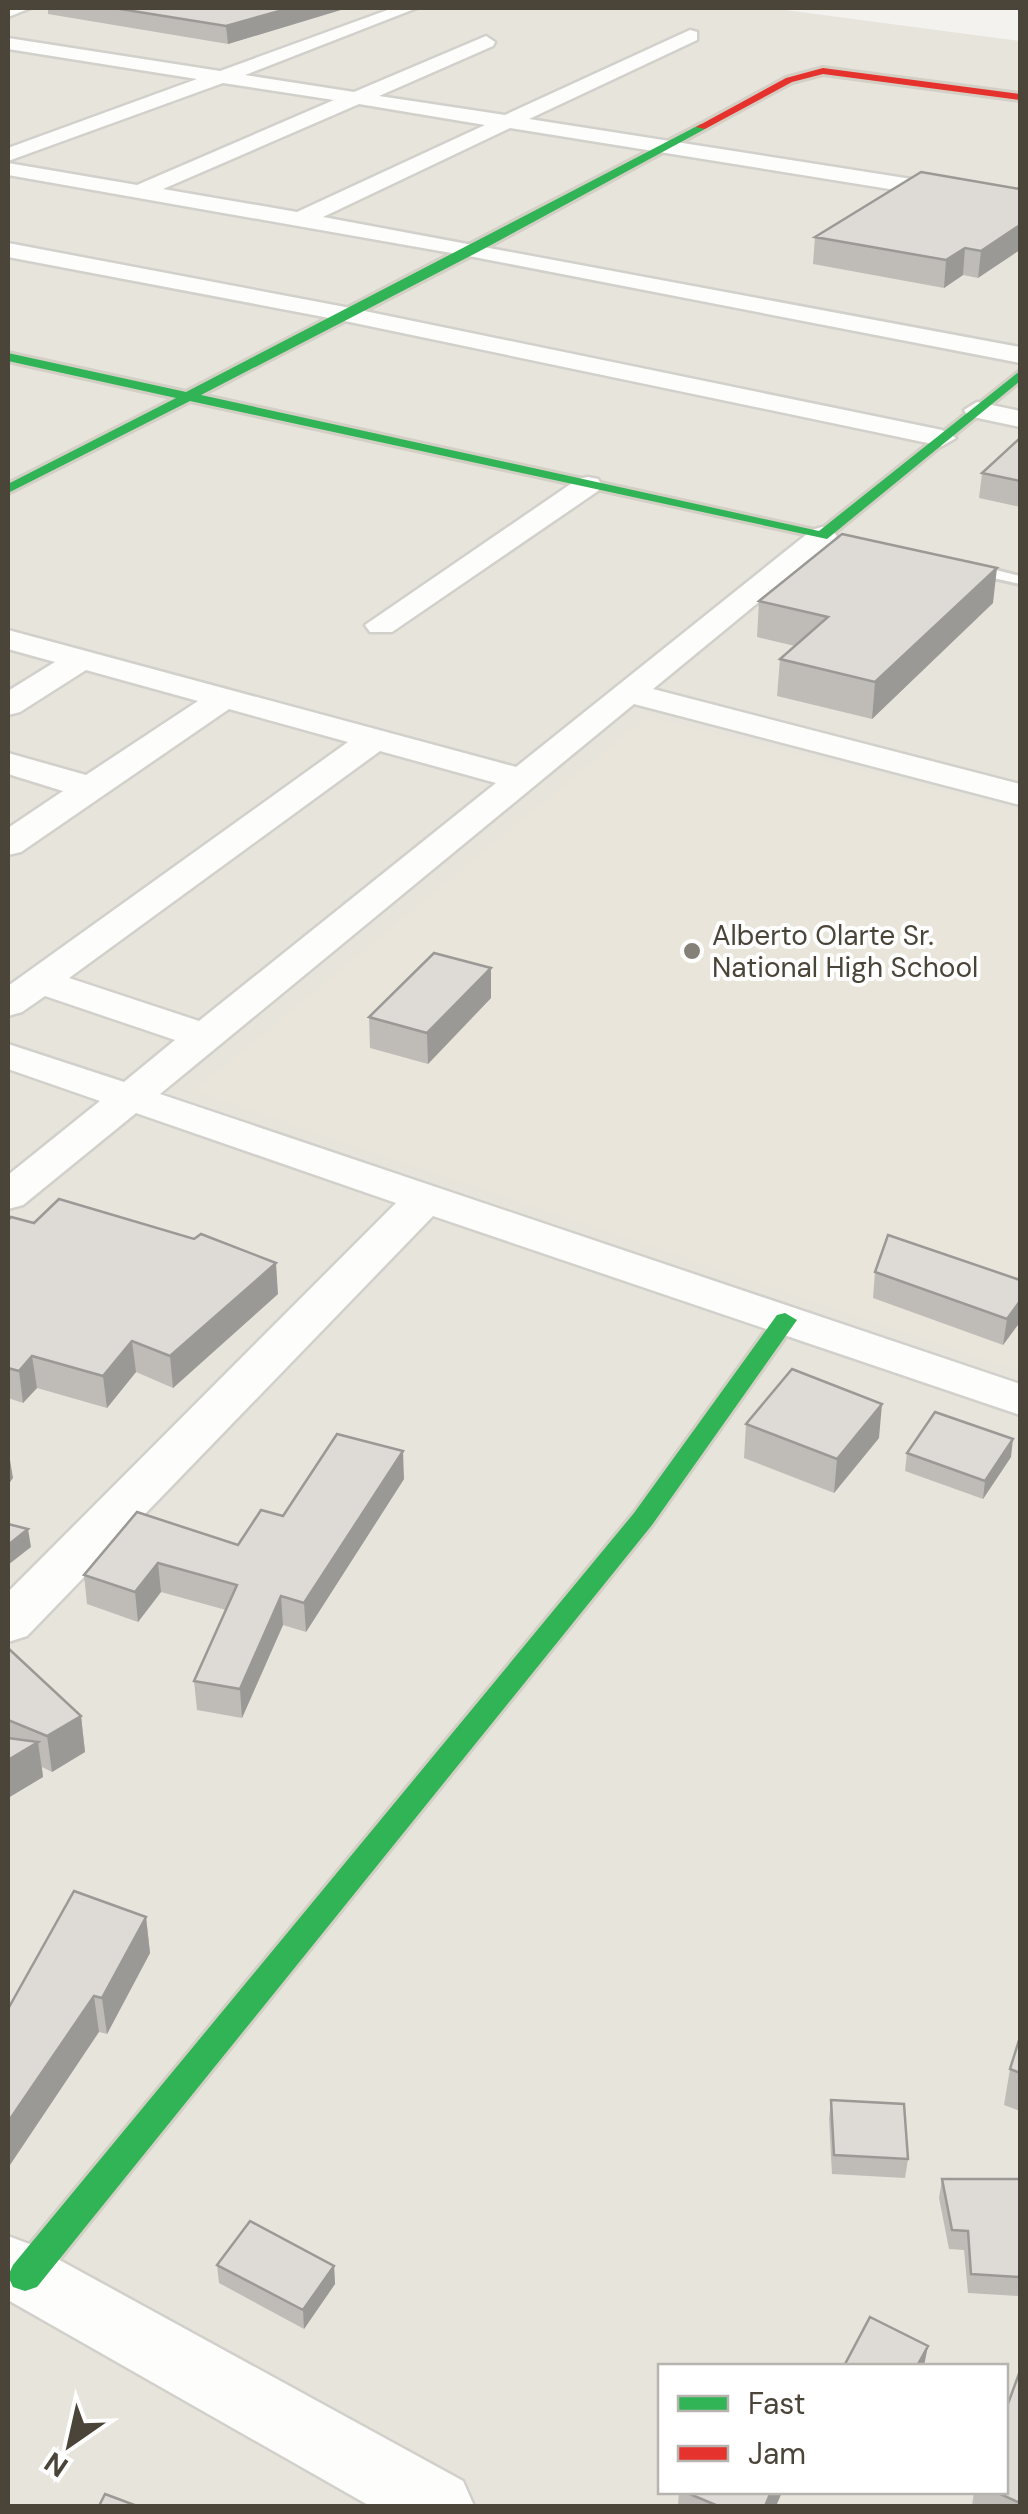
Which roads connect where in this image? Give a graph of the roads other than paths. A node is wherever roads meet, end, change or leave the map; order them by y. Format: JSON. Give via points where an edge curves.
{"nodes":[{"id":1,"x":22,"y":8,"type":"edge"},
{"id":2,"x":408,"y":8,"type":"edge"},
{"id":3,"x":8,"y":12,"type":"edge"},
{"id":4,"x":690,"y":36,"type":"dead end"},
{"id":5,"x":486,"y":42,"type":"dead end"},
{"id":6,"x":8,"y":43,"type":"edge"},
{"id":7,"x":71,"y":54,"type":"junction"},
{"id":8,"x":23,"y":70,"type":"dead end"},
{"id":9,"x":214,"y":77,"type":"junction"},
{"id":10,"x":1020,"y":97,"type":"edge"},
{"id":11,"x":355,"y":98,"type":"junction"},
{"id":12,"x":508,"y":122,"type":"junction"},
{"id":13,"x":667,"y":147,"type":"junction"},
{"id":14,"x":8,"y":155,"type":"edge"},
{"id":15,"x":8,"y":170,"type":"edge"},
{"id":16,"x":139,"y":192,"type":"junction"},
{"id":17,"x":1020,"y":202,"type":"edge"},
{"id":18,"x":299,"y":220,"type":"junction"},
{"id":19,"x":8,"y":250,"type":"edge"},
{"id":20,"x":474,"y":250,"type":"junction"},
{"id":21,"x":345,"y":314,"type":"junction"},
{"id":22,"x":1020,"y":356,"type":"edge"},
{"id":23,"x":10,"y":360,"type":"edge"},
{"id":24,"x":1020,"y":375,"type":"edge"},
{"id":25,"x":186,"y":396,"type":"junction"},
{"id":26,"x":977,"y":410,"type":"junction"},
{"id":27,"x":1020,"y":419,"type":"edge"},
{"id":28,"x":942,"y":438,"type":"junction"},
{"id":29,"x":588,"y":485,"type":"junction"},
{"id":30,"x":8,"y":489,"type":"edge"},
{"id":31,"x":832,"y":538,"type":"junction"},
{"id":32,"x":958,"y":566,"type":"edge"},
{"id":33,"x":1019,"y":583,"type":"edge"},
{"id":34,"x":381,"y":626,"type":"dead end"},
{"id":35,"x":8,"y":639,"type":"edge"},
{"id":36,"x":81,"y":659,"type":"junction"},
{"id":37,"x":629,"y":693,"type":"junction"},
{"id":38,"x":224,"y":698,"type":"junction"},
{"id":39,"x":8,"y":705,"type":"edge"},
{"id":40,"x":374,"y":738,"type":"junction"},
{"id":41,"x":8,"y":763,"type":"edge"},
{"id":42,"x":521,"y":779,"type":"junction"},
{"id":43,"x":91,"y":788,"type":"junction"},
{"id":44,"x":1020,"y":795,"type":"edge"},
{"id":45,"x":8,"y":844,"type":"edge"},
{"id":46,"x":40,"y":981,"type":"junction"},
{"id":47,"x":8,"y":1004,"type":"edge"},
{"id":48,"x":206,"y":1036,"type":"junction"},
{"id":49,"x":8,"y":1056,"type":"edge"},
{"id":50,"x":130,"y":1098,"type":"junction"},
{"id":51,"x":8,"y":1196,"type":"edge"},
{"id":52,"x":425,"y":1198,"type":"junction"},
{"id":53,"x":786,"y":1320,"type":"junction"},
{"id":54,"x":1020,"y":1400,"type":"edge"},
{"id":55,"x":8,"y":1623,"type":"edge"},
{"id":56,"x":16,"y":2271,"type":"edge"},
{"id":57,"x":438,"y":2506,"type":"edge"}],
"edges":[{"from":1,"to":3,"type":"street"},
{"from":2,"to":9,"type":"street"},
{"from":4,"to":12,"type":"street"},
{"from":5,"to":11,"type":"street"},
{"from":6,"to":7,"type":"street"},
{"from":7,"to":8,"type":"street"},
{"from":7,"to":9,"type":"street"},
{"from":9,"to":11,"type":"street"},
{"from":9,"to":14,"type":"street"},
{"from":10,"to":13,"type":"street","via":[[822,71],[789,80]]},
{"from":11,"to":12,"type":"street"},
{"from":11,"to":16,"type":"street"},
{"from":12,"to":13,"type":"street"},
{"from":12,"to":18,"type":"street"},
{"from":13,"to":17,"type":"street"},
{"from":13,"to":20,"type":"street"},
{"from":15,"to":16,"type":"street"},
{"from":16,"to":18,"type":"street"},
{"from":18,"to":20,"type":"street"},
{"from":19,"to":21,"type":"street"},
{"from":20,"to":21,"type":"street"},
{"from":20,"to":22,"type":"street"},
{"from":21,"to":25,"type":"street"},
{"from":21,"to":28,"type":"street"},
{"from":23,"to":25,"type":"street"},
{"from":24,"to":26,"type":"street"},
{"from":25,"to":29,"type":"street"},
{"from":25,"to":30,"type":"street"},
{"from":26,"to":27,"type":"street"},
{"from":26,"to":28,"type":"street"},
{"from":28,"to":31,"type":"street"},
{"from":29,"to":31,"type":"street"},
{"from":29,"to":34,"type":"street"},
{"from":31,"to":37,"type":"street"},
{"from":32,"to":33,"type":"lane"},
{"from":35,"to":36,"type":"street"},
{"from":36,"to":38,"type":"street"},
{"from":36,"to":39,"type":"street"},
{"from":37,"to":42,"type":"street"},
{"from":37,"to":44,"type":"street"},
{"from":38,"to":40,"type":"street"},
{"from":38,"to":43,"type":"street"},
{"from":40,"to":42,"type":"street"},
{"from":40,"to":46,"type":"street"},
{"from":41,"to":43,"type":"street"},
{"from":42,"to":48,"type":"street"},
{"from":43,"to":45,"type":"street"},
{"from":46,"to":47,"type":"street"},
{"from":46,"to":48,"type":"street"},
{"from":48,"to":50,"type":"street"},
{"from":49,"to":50,"type":"street"},
{"from":50,"to":51,"type":"street"},
{"from":50,"to":52,"type":"street"},
{"from":52,"to":53,"type":"street"},
{"from":52,"to":55,"type":"street"},
{"from":53,"to":54,"type":"street"},
{"from":53,"to":56,"type":"street","via":[[643,1519]]},
{"from":56,"to":57,"type":"street"}]}
